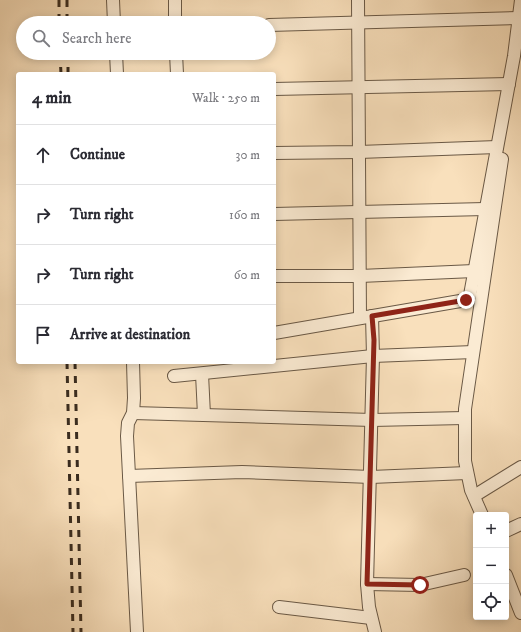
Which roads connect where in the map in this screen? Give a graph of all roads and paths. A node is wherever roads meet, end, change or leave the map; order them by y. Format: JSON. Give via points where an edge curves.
{"nodes":[{"id":1,"x":113,"y":0,"type":"edge"},
{"id":2,"x":175,"y":0,"type":"edge"},
{"id":3,"x":358,"y":0,"type":"edge"},
{"id":4,"x":521,"y":0,"type":"edge"},
{"id":5,"x":114,"y":16,"type":"edge"},
{"id":6,"x":176,"y":16,"type":"edge"},
{"id":7,"x":519,"y":18,"type":"junction"},
{"id":8,"x":358,"y":22,"type":"junction"},
{"id":9,"x":276,"y":25,"type":"edge"},
{"id":10,"x":521,"y":48,"type":"edge"},
{"id":11,"x":116,"y":60,"type":"edge"},
{"id":12,"x":176,"y":60,"type":"edge"},
{"id":13,"x":117,"y":72,"type":"edge"},
{"id":14,"x":177,"y":72,"type":"edge"},
{"id":15,"x":509,"y":84,"type":"junction"},
{"id":16,"x":359,"y":87,"type":"junction"},
{"id":17,"x":276,"y":89,"type":"edge"},
{"id":18,"x":497,"y":147,"type":"junction"},
{"id":19,"x":359,"y":152,"type":"junction"},
{"id":20,"x":276,"y":153,"type":"edge"},
{"id":21,"x":485,"y":209,"type":"junction"},
{"id":22,"x":360,"y":212,"type":"junction"},
{"id":23,"x":276,"y":214,"type":"edge"},
{"id":24,"x":474,"y":271,"type":"junction"},
{"id":25,"x":276,"y":276,"type":"edge"},
{"id":26,"x":360,"y":276,"type":"junction"},
{"id":27,"x":366,"y":317,"type":"junction"},
{"id":28,"x":276,"y":334,"type":"edge"},
{"id":29,"x":473,"y":352,"type":"junction"},
{"id":30,"x":373,"y":356,"type":"junction"},
{"id":31,"x":132,"y":364,"type":"edge"},
{"id":32,"x":202,"y":374,"type":"junction"},
{"id":33,"x":174,"y":376,"type":"dead end"},
{"id":34,"x":133,"y":413,"type":"junction"},
{"id":35,"x":204,"y":415,"type":"junction"},
{"id":36,"x":464,"y":418,"type":"junction"},
{"id":37,"x":372,"y":420,"type":"junction"},
{"id":38,"x":521,"y":467,"type":"edge"},
{"id":39,"x":467,"y":473,"type":"junction"},
{"id":40,"x":129,"y":476,"type":"junction"},
{"id":41,"x":371,"y":477,"type":"junction"},
{"id":42,"x":474,"y":496,"type":"junction"},
{"id":43,"x":481,"y":512,"type":"edge"},
{"id":44,"x":521,"y":524,"type":"edge"},
{"id":45,"x":509,"y":530,"type":"edge"},
{"id":46,"x":464,"y":574,"type":"dead end"},
{"id":47,"x":509,"y":583,"type":"edge"},
{"id":48,"x":367,"y":584,"type":"junction"},
{"id":49,"x":279,"y":607,"type":"dead end"},
{"id":50,"x":521,"y":614,"type":"edge"},
{"id":51,"x":371,"y":618,"type":"junction"},
{"id":52,"x":137,"y":632,"type":"edge"},
{"id":53,"x":375,"y":632,"type":"edge"}],
"edges":[{"from":1,"to":5,"type":"street"},
{"from":2,"to":6,"type":"street"},
{"from":3,"to":8,"type":"street"},
{"from":4,"to":7,"type":"street"},
{"from":7,"to":8,"type":"street"},
{"from":7,"to":15,"type":"street"},
{"from":8,"to":9,"type":"street"},
{"from":8,"to":16,"type":"street"},
{"from":10,"to":29,"type":"street"},
{"from":11,"to":13,"type":"street"},
{"from":12,"to":14,"type":"street"},
{"from":15,"to":16,"type":"street"},
{"from":15,"to":18,"type":"street"},
{"from":16,"to":17,"type":"street"},
{"from":16,"to":19,"type":"street"},
{"from":18,"to":19,"type":"street"},
{"from":18,"to":21,"type":"street"},
{"from":19,"to":20,"type":"street"},
{"from":19,"to":22,"type":"street"},
{"from":21,"to":22,"type":"street"},
{"from":21,"to":24,"type":"street"},
{"from":22,"to":23,"type":"street"},
{"from":22,"to":26,"type":"street"},
{"from":24,"to":26,"type":"street"},
{"from":24,"to":27,"type":"street","via":[[470,295],[466,300]]},
{"from":25,"to":26,"type":"street"},
{"from":26,"to":27,"type":"street"},
{"from":27,"to":28,"type":"street"},
{"from":27,"to":30,"type":"street"},
{"from":29,"to":30,"type":"street"},
{"from":29,"to":36,"type":"street"},
{"from":30,"to":32,"type":"street"},
{"from":30,"to":37,"type":"street"},
{"from":31,"to":34,"type":"street"},
{"from":32,"to":33,"type":"street"},
{"from":32,"to":35,"type":"street"},
{"from":34,"to":35,"type":"street"},
{"from":34,"to":40,"type":"street","via":[[128,423],[127,436]]},
{"from":35,"to":37,"type":"street"},
{"from":36,"to":37,"type":"street"},
{"from":36,"to":39,"type":"street"},
{"from":37,"to":41,"type":"street"},
{"from":38,"to":42,"type":"street"},
{"from":39,"to":41,"type":"street"},
{"from":39,"to":42,"type":"street"},
{"from":40,"to":41,"type":"street","via":[[242,472]]},
{"from":40,"to":52,"type":"street"},
{"from":41,"to":48,"type":"street"},
{"from":42,"to":43,"type":"street"},
{"from":44,"to":45,"type":"street"},
{"from":46,"to":48,"type":"street","via":[[420,585]]},
{"from":47,"to":50,"type":"street"},
{"from":48,"to":51,"type":"street"},
{"from":49,"to":51,"type":"street"},
{"from":51,"to":53,"type":"street"}]}
